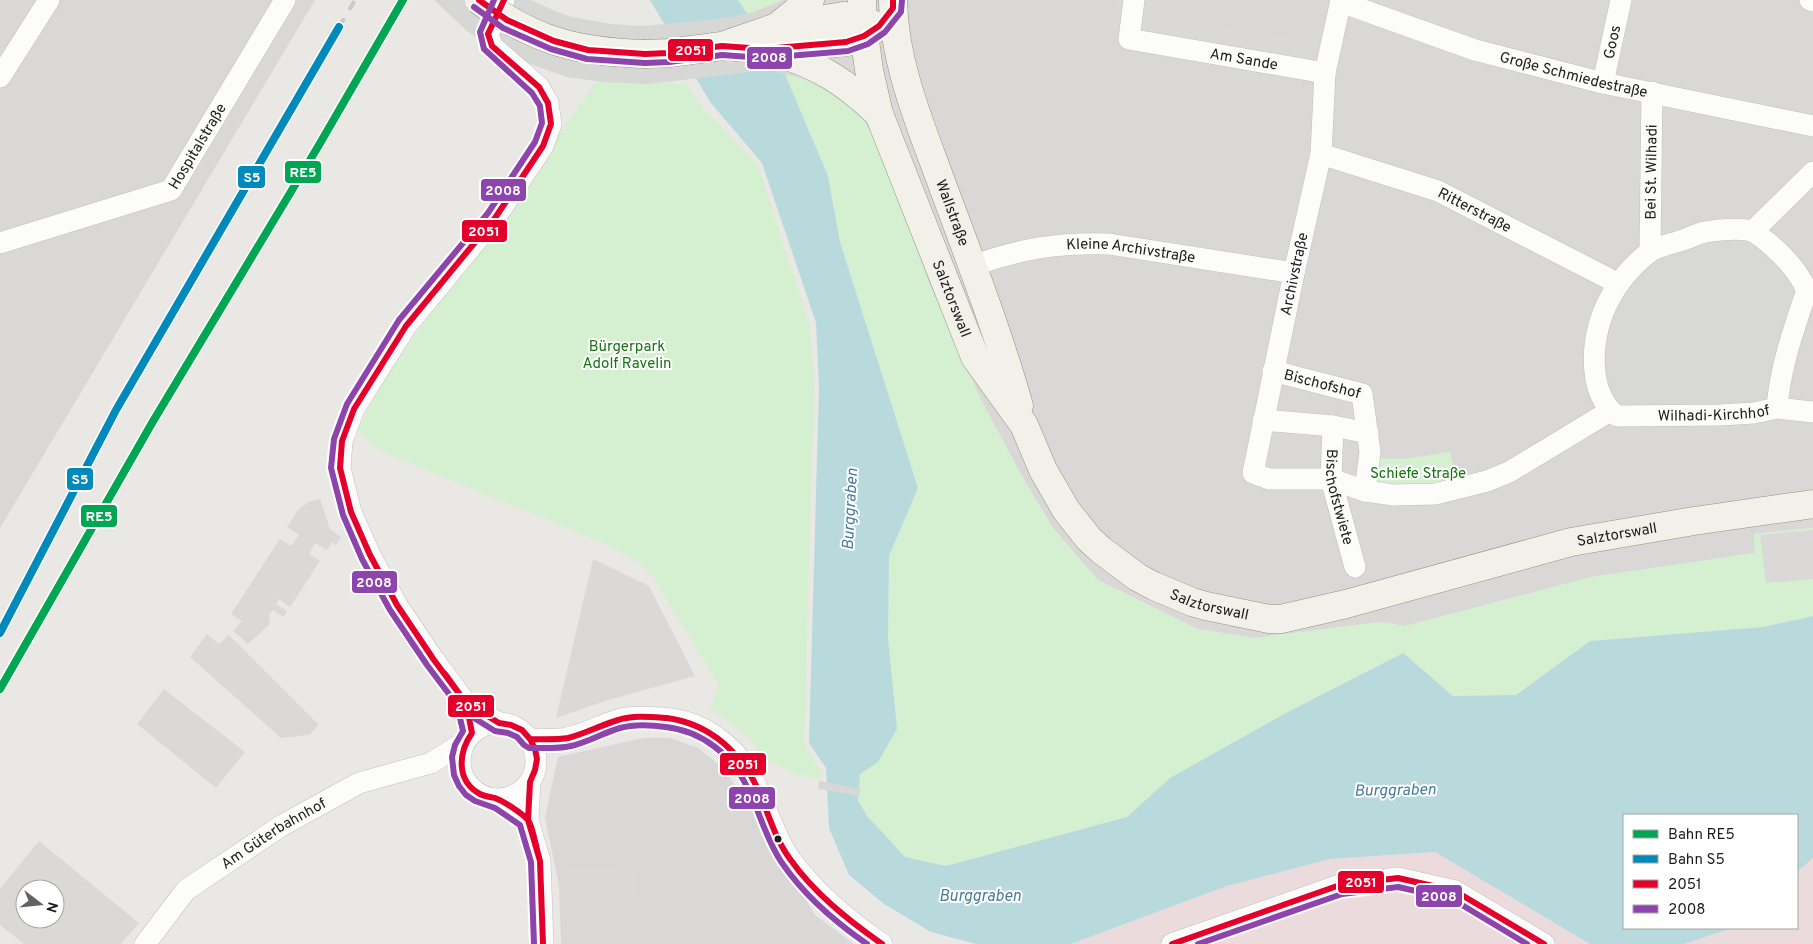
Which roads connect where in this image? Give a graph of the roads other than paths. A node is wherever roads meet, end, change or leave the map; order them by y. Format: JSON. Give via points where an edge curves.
{"nodes":[{"id":1,"x":49,"y":0,"type":"edge"},
{"id":2,"x":285,"y":0,"type":"edge"},
{"id":3,"x":479,"y":0,"type":"edge"},
{"id":4,"x":504,"y":0,"type":"edge"},
{"id":5,"x":1134,"y":0,"type":"edge"},
{"id":6,"x":1621,"y":0,"type":"edge"},
{"id":7,"x":1341,"y":1,"type":"edge"},
{"id":8,"x":875,"y":15,"type":"edge"},
{"id":9,"x":824,"y":21,"type":"edge"},
{"id":10,"x":771,"y":38,"type":"junction"},
{"id":11,"x":1325,"y":73,"type":"junction"},
{"id":12,"x":0,"y":77,"type":"edge"},
{"id":13,"x":1603,"y":83,"type":"junction"},
{"id":14,"x":1652,"y":92,"type":"junction"},
{"id":15,"x":879,"y":114,"type":"junction"},
{"id":16,"x":1813,"y":126,"type":"edge"},
{"id":17,"x":1321,"y":154,"type":"junction"},
{"id":18,"x":1813,"y":172,"type":"edge"},
{"id":19,"x":1753,"y":231,"type":"junction"},
{"id":20,"x":0,"y":243,"type":"edge"},
{"id":21,"x":1650,"y":252,"type":"junction"},
{"id":22,"x":972,"y":266,"type":"junction"},
{"id":23,"x":1294,"y":273,"type":"junction"},
{"id":24,"x":943,"y":276,"type":"junction"},
{"id":25,"x":1619,"y":284,"type":"junction"},
{"id":26,"x":1810,"y":287,"type":"edge"},
{"id":27,"x":1273,"y":371,"type":"junction"},
{"id":28,"x":1777,"y":408,"type":"junction"},
{"id":29,"x":1610,"y":411,"type":"junction"},
{"id":30,"x":1813,"y":412,"type":"edge"},
{"id":31,"x":1263,"y":420,"type":"junction"},
{"id":32,"x":1024,"y":424,"type":"junction"},
{"id":33,"x":1333,"y":426,"type":"junction"},
{"id":34,"x":1368,"y":433,"type":"junction"},
{"id":35,"x":1331,"y":479,"type":"junction"},
{"id":36,"x":1365,"y":491,"type":"junction"},
{"id":37,"x":1813,"y":504,"type":"edge"},
{"id":38,"x":1355,"y":567,"type":"dead end"},
{"id":39,"x":466,"y":703,"type":"junction"},
{"id":40,"x":499,"y":723,"type":"junction"},
{"id":41,"x":469,"y":738,"type":"junction"},
{"id":42,"x":530,"y":738,"type":"junction"},
{"id":43,"x":562,"y":740,"type":"junction"},
{"id":44,"x":431,"y":763,"type":"junction"},
{"id":45,"x":533,"y":776,"type":"junction"},
{"id":46,"x":468,"y":783,"type":"junction"},
{"id":47,"x":497,"y":799,"type":"junction"},
{"id":48,"x":528,"y":820,"type":"junction"},
{"id":49,"x":145,"y":944,"type":"edge"},
{"id":50,"x":543,"y":944,"type":"edge"},
{"id":51,"x":882,"y":944,"type":"edge"},
{"id":52,"x":1172,"y":944,"type":"edge"},
{"id":53,"x":1544,"y":944,"type":"edge"}],
"edges":[{"from":1,"to":12,"type":"street"},
{"from":2,"to":20,"type":"street","name":"Hospitalstraße","via":[[170,190]]},
{"from":3,"to":10,"type":"main road","bridge":true,"via":[[522,27],[572,47],[607,52],[668,53]]},
{"from":4,"to":39,"type":"street","via":[[488,34],[492,46],[539,87],[548,103],[551,124],[543,146],[495,218],[406,326],[354,409],[342,441],[340,468],[351,512],[370,555],[397,605]]},
{"from":5,"to":11,"type":"street","name":"Am Sande","via":[[1129,39]]},
{"from":6,"to":13,"type":"street","name":"Goos"},
{"from":7,"to":11,"type":"street"},
{"from":7,"to":13,"type":"street","name":"Große Schmiedestraße","via":[[1475,50]]},
{"from":8,"to":9,"type":"main road","via":[[850,41]]},
{"from":8,"to":15,"type":"main road","via":[[869,70]]},
{"from":8,"to":22,"type":"main road","name":"Wallstraße","via":[[898,51],[914,107]]},
{"from":9,"to":10,"type":"main road"},
{"from":9,"to":10,"type":"main road"},
{"from":10,"to":15,"type":"main road","via":[[792,57],[848,86]]},
{"from":11,"to":17,"type":"street","name":"Archivstraße"},
{"from":13,"to":14,"type":"street","name":"Große Schmiedestraße"},
{"from":14,"to":16,"type":"street","name":"Große Schmiedestraße"},
{"from":14,"to":21,"type":"street","name":"Bei St. Wilhadi"},
{"from":15,"to":24,"type":"main road","name":"Salztorswall"},
{"from":17,"to":23,"type":"street","name":"Archivstraße"},
{"from":17,"to":25,"type":"street","name":"Ritterstraße","via":[[1438,191]]},
{"from":18,"to":19,"type":"street"},
{"from":19,"to":21,"type":"street","via":[[1702,233]]},
{"from":19,"to":26,"type":"street","name":"Wilhadi-Kirchhof","via":[[1789,262]]},
{"from":21,"to":25,"type":"street"},
{"from":22,"to":23,"type":"street","name":"Kleine Archivstraße","via":[[1045,246],[1087,243]]},
{"from":22,"to":24,"type":"main road"},
{"from":22,"to":32,"type":"main road","name":"Wallstraße","via":[[1004,355]]},
{"from":23,"to":27,"type":"street","name":"Archivstraße"},
{"from":24,"to":32,"type":"main road","name":"Salztorswall","via":[[975,357]]},
{"from":25,"to":29,"type":"street","via":[[1608,300],[1593,357],[1599,390]]},
{"from":26,"to":28,"type":"street","name":"Wilhadi-Kirchhof","via":[[1783,363]]},
{"from":27,"to":31,"type":"street","name":"Archivstraße"},
{"from":27,"to":34,"type":"street","name":"Bischofshof","via":[[1362,394]]},
{"from":28,"to":29,"type":"street","name":"Wilhadi-Kirchhof","via":[[1720,415],[1617,416]]},
{"from":28,"to":30,"type":"street"},
{"from":29,"to":36,"type":"street","via":[[1509,472],[1487,481],[1435,494],[1394,495]]},
{"from":31,"to":33,"type":"street"},
{"from":31,"to":35,"type":"street","name":"Archivstraße","via":[[1253,473],[1269,479]]},
{"from":32,"to":37,"type":"main road","name":"Salztorswall","via":[[1056,496],[1089,539],[1116,562],[1154,586],[1192,602],[1230,613],[1269,619],[1346,604],[1572,542]]},
{"from":33,"to":34,"type":"street"},
{"from":33,"to":35,"type":"street","name":"Bischofstwiete"},
{"from":34,"to":36,"type":"street","name":"Bischofshof","via":[[1370,452]]},
{"from":35,"to":36,"type":"street"},
{"from":35,"to":38,"type":"street","name":"Bischofstwiete"},
{"from":39,"to":40,"type":"street"},
{"from":39,"to":41,"type":"street"},
{"from":40,"to":41,"type":"street","via":[[482,726]]},
{"from":40,"to":42,"type":"street","via":[[511,724]]},
{"from":41,"to":44,"type":"street","name":"Am Güterbahnhof"},
{"from":41,"to":46,"type":"street","via":[[460,760]]},
{"from":42,"to":43,"type":"street"},
{"from":42,"to":45,"type":"street","via":[[537,759]]},
{"from":43,"to":45,"type":"street"},
{"from":43,"to":51,"type":"street","via":[[626,718],[671,719],[697,726],[716,736],[744,764],[791,859],[826,900]]},
{"from":44,"to":46,"type":"street"},
{"from":44,"to":49,"type":"street","name":"Am Güterbahnhof","via":[[359,782],[281,826],[186,890]]},
{"from":45,"to":47,"type":"street","via":[[518,794]]},
{"from":45,"to":48,"type":"street"},
{"from":46,"to":47,"type":"street","via":[[478,793]]},
{"from":47,"to":48,"type":"street"},
{"from":48,"to":50,"type":"street","via":[[540,861]]},
{"from":52,"to":53,"type":"street","via":[[1340,884],[1398,878],[1455,891]]}]}
